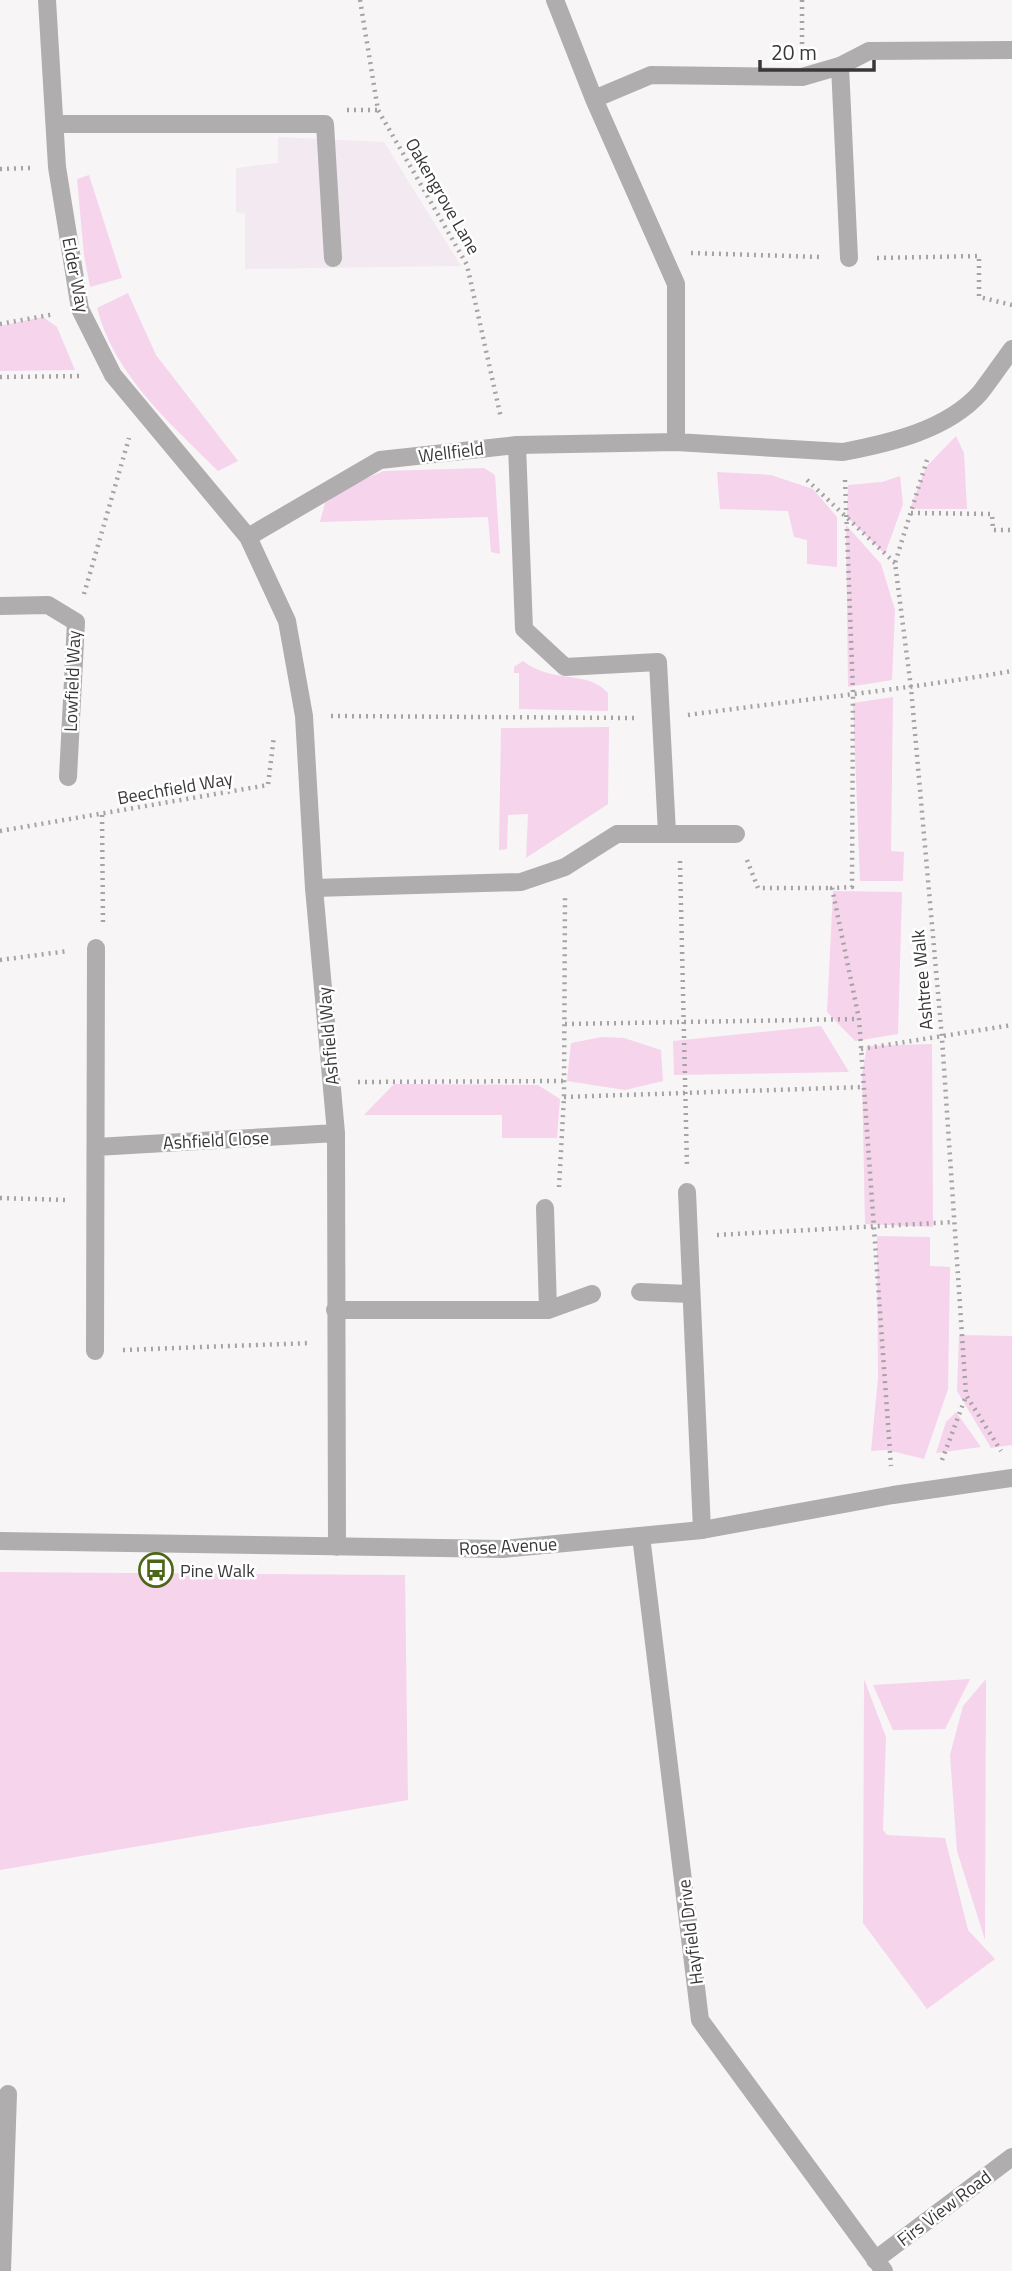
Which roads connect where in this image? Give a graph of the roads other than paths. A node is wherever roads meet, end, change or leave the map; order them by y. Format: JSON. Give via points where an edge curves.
{"nodes":[{"id":1,"x":47,"y":0,"type":"edge"},
{"id":2,"x":555,"y":0,"type":"edge"},
{"id":3,"x":1012,"y":50,"type":"edge"},
{"id":4,"x":840,"y":66,"type":"junction"},
{"id":5,"x":594,"y":99,"type":"junction"},
{"id":6,"x":55,"y":124,"type":"junction"},
{"id":7,"x":333,"y":258,"type":"dead end"},
{"id":8,"x":849,"y":258,"type":"dead end"},
{"id":9,"x":1012,"y":349,"type":"edge"},
{"id":10,"x":676,"y":442,"type":"junction"},
{"id":11,"x":517,"y":444,"type":"junction"},
{"id":12,"x":248,"y":537,"type":"junction"},
{"id":13,"x":0,"y":606,"type":"edge"},
{"id":14,"x":68,"y":777,"type":"dead end"},
{"id":15,"x":673,"y":833,"type":"junction"},
{"id":16,"x":736,"y":834,"type":"road end"},
{"id":17,"x":314,"y":888,"type":"junction"},
{"id":18,"x":96,"y":947,"type":"road end"},
{"id":19,"x":336,"y":1133,"type":"junction"},
{"id":20,"x":96,"y":1147,"type":"junction"},
{"id":21,"x":687,"y":1192,"type":"road end"},
{"id":22,"x":545,"y":1208,"type":"road end"},
{"id":23,"x":640,"y":1292,"type":"dead end"},
{"id":24,"x":592,"y":1294,"type":"dead end"},
{"id":25,"x":690,"y":1294,"type":"junction"},
{"id":26,"x":335,"y":1310,"type":"junction"},
{"id":27,"x":548,"y":1310,"type":"junction"},
{"id":28,"x":95,"y":1350,"type":"road end"},
{"id":29,"x":1012,"y":1478,"type":"edge"},
{"id":30,"x":702,"y":1530,"type":"junction"},
{"id":31,"x":641,"y":1536,"type":"junction"},
{"id":32,"x":0,"y":1541,"type":"edge"},
{"id":33,"x":337,"y":1546,"type":"junction"},
{"id":34,"x":8,"y":2094,"type":"dead end"},
{"id":35,"x":1012,"y":2157,"type":"edge"},
{"id":36,"x":879,"y":2265,"type":"edge"},
{"id":37,"x":2,"y":2271,"type":"edge"}],
"edges":[{"from":1,"to":6,"type":"street","name":"Elder Way"},
{"from":2,"to":5,"type":"street"},
{"from":3,"to":4,"type":"street","via":[[869,51]]},
{"from":4,"to":5,"type":"street","via":[[802,77],[650,75]]},
{"from":4,"to":8,"type":"street"},
{"from":5,"to":10,"type":"street","via":[[676,285]]},
{"from":6,"to":7,"type":"street","via":[[325,124]]},
{"from":6,"to":12,"type":"street","name":"Elder Way","via":[[57,167],[79,309],[113,375],[138,409]]},
{"from":9,"to":10,"type":"street","name":"Wellfield","via":[[978,395],[937,425],[871,447],[844,452]]},
{"from":10,"to":11,"type":"street","name":"Wellfield"},
{"from":11,"to":12,"type":"street","name":"Wellfield","via":[[380,460]]},
{"from":11,"to":15,"type":"street","via":[[524,629],[565,667],[659,662]]},
{"from":12,"to":17,"type":"street","name":"Ashfield Way","via":[[287,621],[304,716]]},
{"from":13,"to":14,"type":"street","name":"Lowfield Way","via":[[48,605],[76,622]]},
{"from":15,"to":16,"type":"street"},
{"from":15,"to":17,"type":"street","via":[[617,834],[565,867],[521,882]]},
{"from":17,"to":19,"type":"street","name":"Ashfield Way"},
{"from":18,"to":20,"type":"street"},
{"from":19,"to":20,"type":"street","name":"Ashfield Close"},
{"from":19,"to":26,"type":"street","name":"Ashfield Way"},
{"from":20,"to":28,"type":"street"},
{"from":21,"to":25,"type":"street"},
{"from":22,"to":27,"type":"street"},
{"from":23,"to":25,"type":"street"},
{"from":24,"to":27,"type":"street"},
{"from":25,"to":30,"type":"street"},
{"from":26,"to":27,"type":"street"},
{"from":26,"to":33,"type":"street","name":"Ashfield Way"},
{"from":29,"to":30,"type":"street","name":"Rose Avenue"},
{"from":30,"to":31,"type":"street","name":"Rose Avenue"},
{"from":31,"to":33,"type":"street","name":"Rose Avenue","via":[[503,1549]]},
{"from":31,"to":36,"type":"street","name":"Hayfield Drive","via":[[701,2020]]},
{"from":32,"to":33,"type":"street","name":"Rose Avenue"},
{"from":34,"to":37,"type":"street"},
{"from":35,"to":36,"type":"street","name":"Firs View Road"}]}
